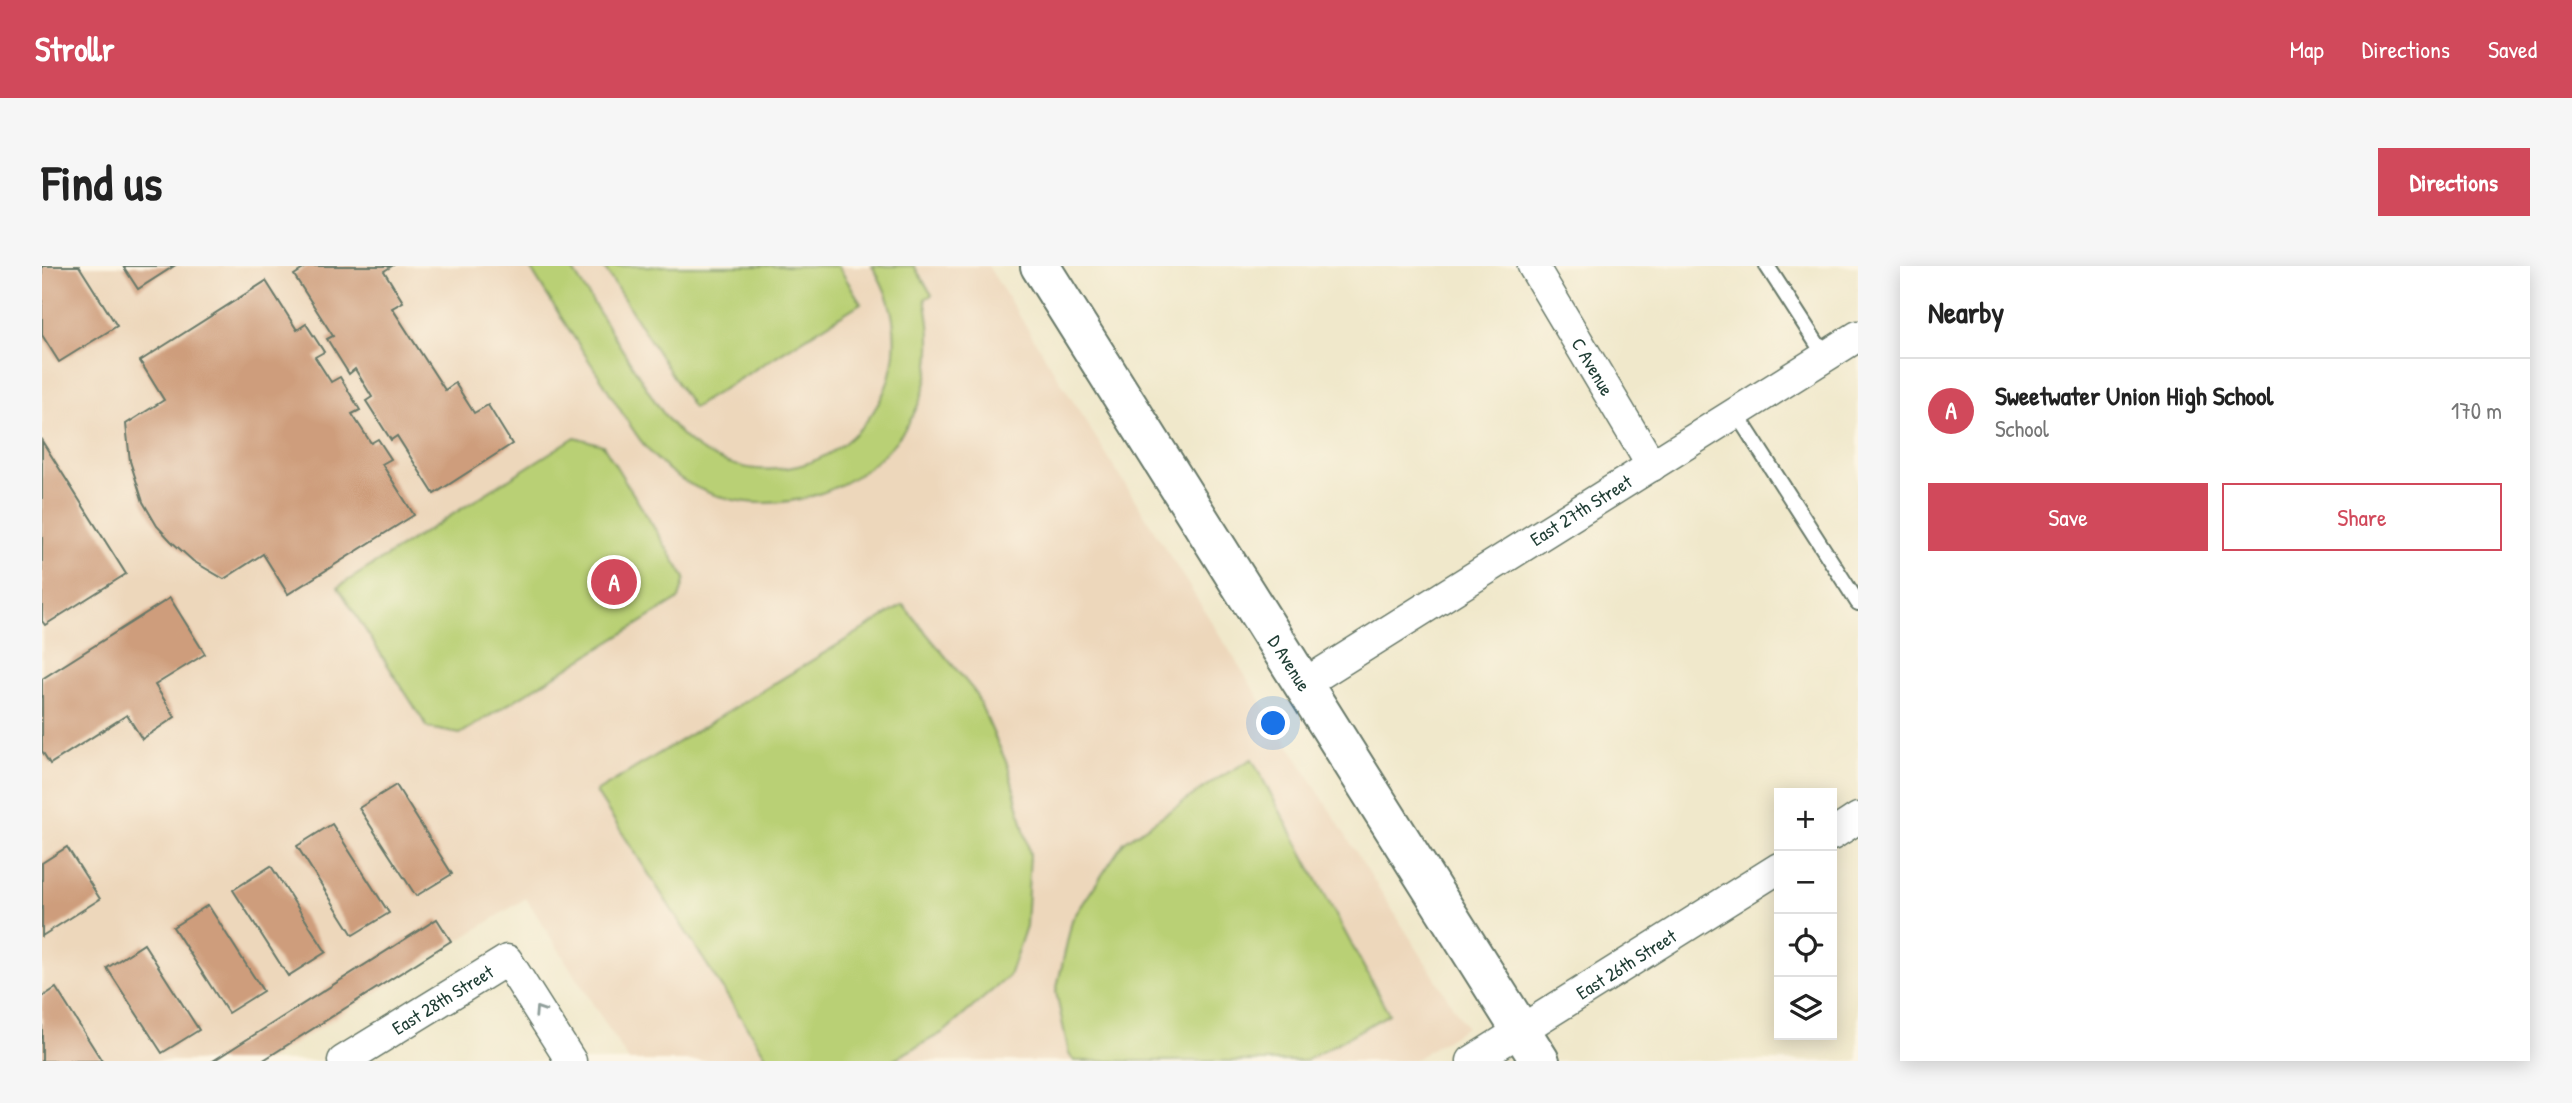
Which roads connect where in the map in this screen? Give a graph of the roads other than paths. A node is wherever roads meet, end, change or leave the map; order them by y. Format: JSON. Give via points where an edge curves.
{"nodes":[{"id":1,"x":1040,"y":266,"type":"edge"},
{"id":2,"x":1533,"y":266,"type":"edge"},
{"id":3,"x":1767,"y":266,"type":"edge"},
{"id":4,"x":1858,"y":336,"type":"edge"},
{"id":5,"x":1825,"y":356,"type":"junction"},
{"id":6,"x":1736,"y":413,"type":"junction"},
{"id":7,"x":1652,"y":466,"type":"junction"},
{"id":8,"x":1858,"y":603,"type":"edge"},
{"id":9,"x":1304,"y":684,"type":"junction"},
{"id":10,"x":1858,"y":818,"type":"edge"},
{"id":11,"x":1837,"y":832,"type":"edge"},
{"id":12,"x":1774,"y":872,"type":"edge"},
{"id":13,"x":1530,"y":1046,"type":"edge"},
{"id":14,"x":343,"y":1061,"type":"edge"},
{"id":15,"x":571,"y":1061,"type":"edge"},
{"id":16,"x":1472,"y":1061,"type":"edge"}],
"edges":[{"from":1,"to":9,"type":"street","name":"D Avenue"},
{"from":2,"to":7,"type":"street","name":"C Avenue"},
{"from":3,"to":5,"type":"lane"},
{"from":4,"to":5,"type":"street","name":"East 27th Street"},
{"from":5,"to":6,"type":"street","name":"East 27th Street"},
{"from":6,"to":7,"type":"street","name":"East 27th Street"},
{"from":6,"to":8,"type":"lane"},
{"from":7,"to":9,"type":"street","name":"East 27th Street"},
{"from":9,"to":13,"type":"street","name":"D Avenue"},
{"from":10,"to":11,"type":"street"},
{"from":12,"to":13,"type":"street","name":"East 26th Street"},
{"from":13,"to":16,"type":"street","name":"East 26th Street"},
{"from":15,"to":14,"type":"street","name":"East 28th Street","one_way":true,"via":[[507,960]]}]}
